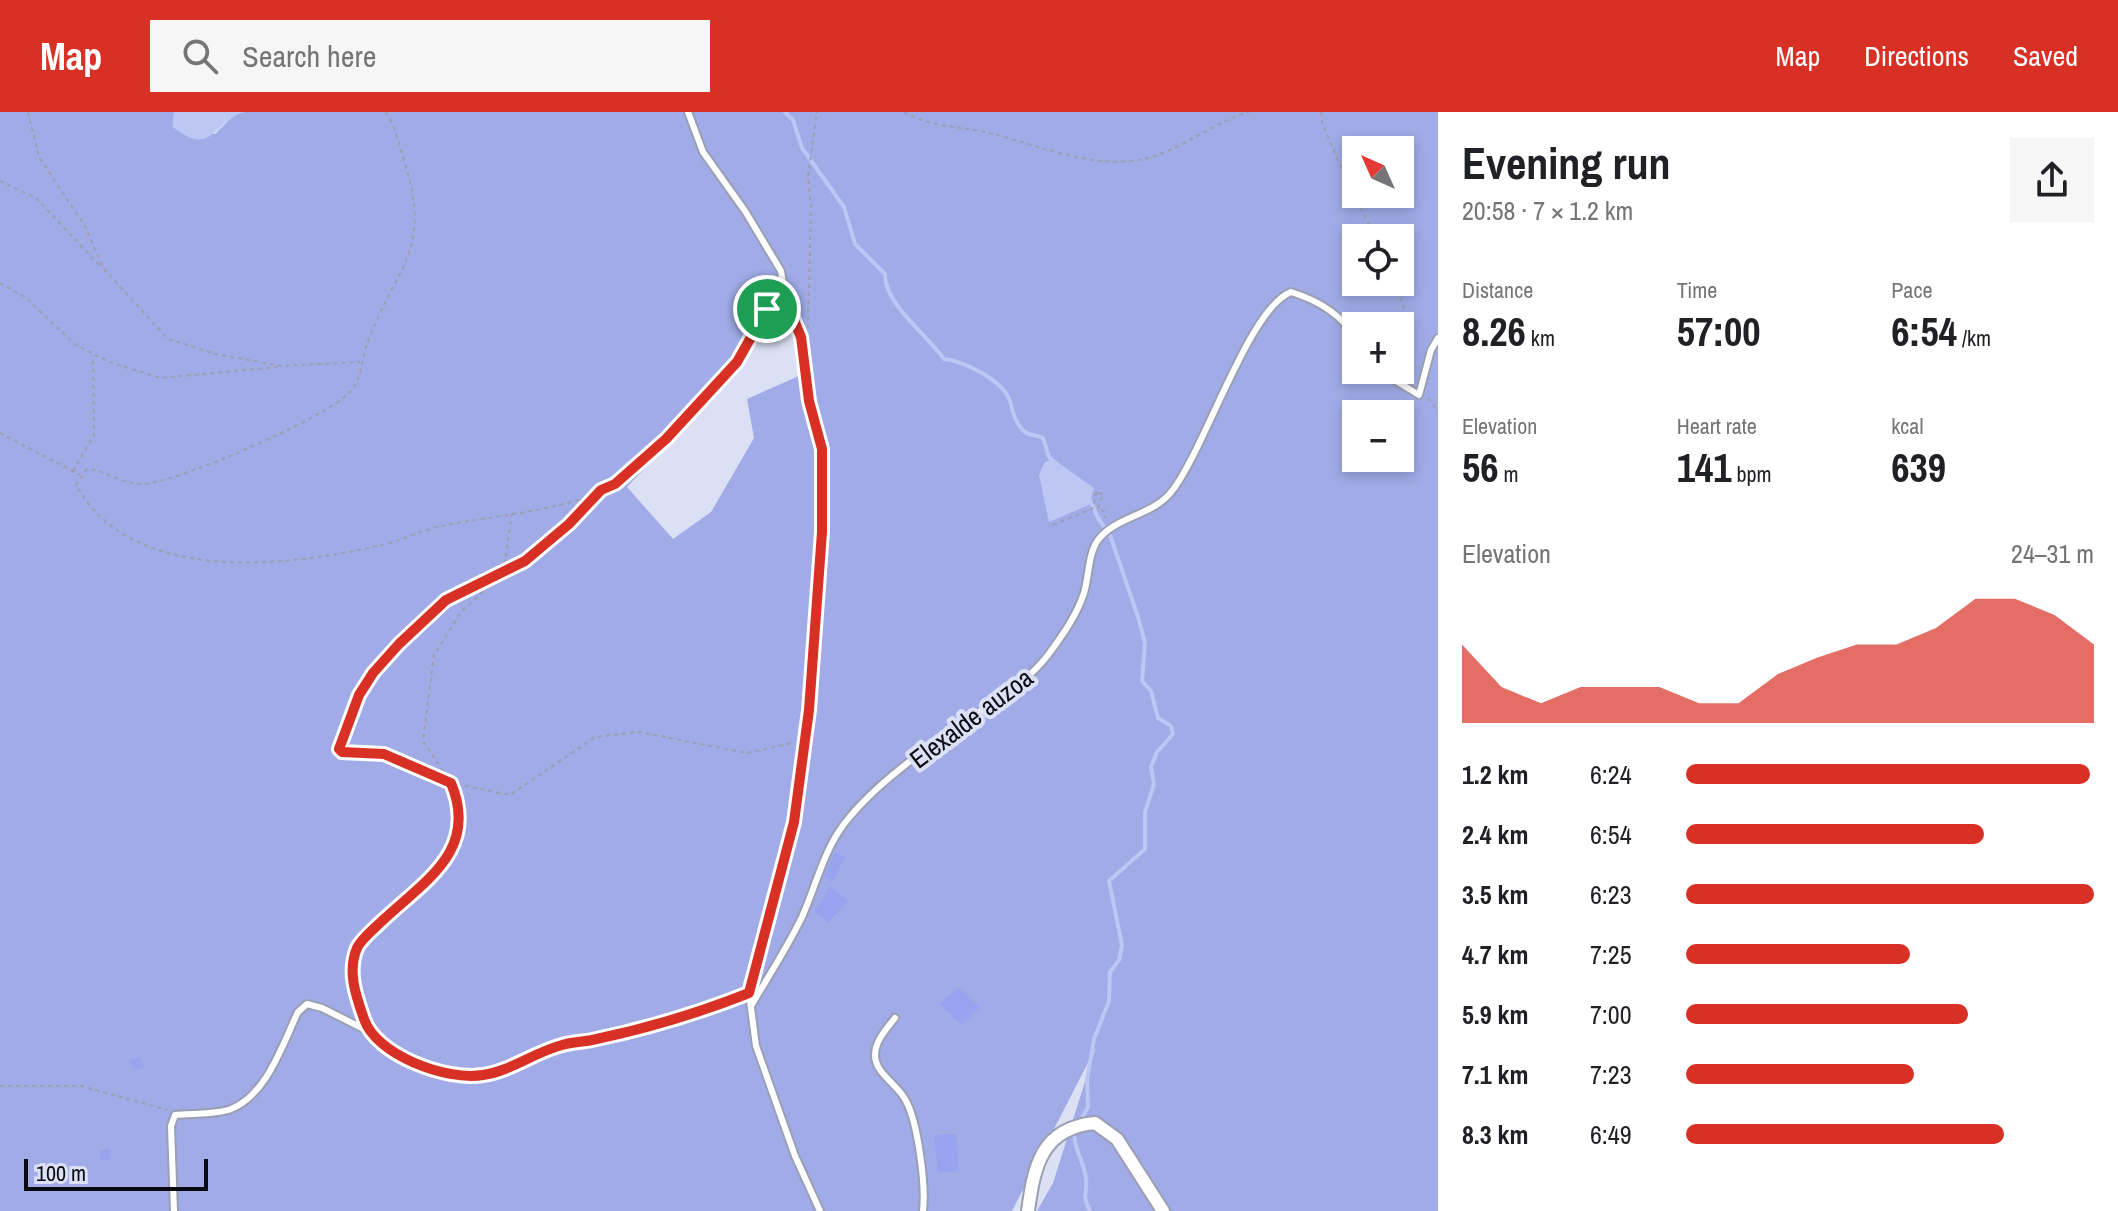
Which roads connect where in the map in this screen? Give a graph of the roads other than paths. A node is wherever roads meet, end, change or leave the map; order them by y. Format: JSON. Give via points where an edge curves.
{"nodes":[{"id":1,"x":688,"y":112,"type":"edge"},
{"id":2,"x":1342,"y":321,"type":"edge"},
{"id":3,"x":1438,"y":338,"type":"edge"},
{"id":4,"x":1401,"y":384,"type":"edge"},
{"id":5,"x":749,"y":993,"type":"junction"},
{"id":6,"x":751,"y":1006,"type":"junction"},
{"id":7,"x":895,"y":1018,"type":"dead end"},
{"id":8,"x":174,"y":1211,"type":"edge"},
{"id":9,"x":820,"y":1211,"type":"edge"},
{"id":10,"x":923,"y":1211,"type":"edge"},
{"id":11,"x":1028,"y":1211,"type":"edge"},
{"id":12,"x":1163,"y":1211,"type":"edge"}],
"edges":[{"from":1,"to":5,"type":"lane","via":[[703,152],[781,271],[823,469],[816,623],[794,822]]},
{"from":2,"to":6,"type":"lane","name":"Elexalde auzoa","via":[[1314,300],[1291,292],[1277,297],[1172,491],[1155,509],[1098,540],[1084,594],[1047,656],[1028,678],[930,747],[844,823],[801,917]]},
{"from":3,"to":4,"type":"lane","via":[[1419,395]]},
{"from":5,"to":6,"type":"lane"},
{"from":5,"to":8,"type":"lane","via":[[562,1045],[480,1076],[409,1061],[368,1031],[307,1004],[266,1075],[242,1103],[228,1110],[175,1115]]},
{"from":6,"to":9,"type":"lane","via":[[756,1046]]},
{"from":7,"to":10,"type":"lane","via":[[881,1035],[875,1056],[907,1101],[924,1181]]},
{"from":11,"to":12,"type":"street","via":[[1034,1167],[1047,1149],[1059,1135],[1095,1123],[1117,1139]]}]}
